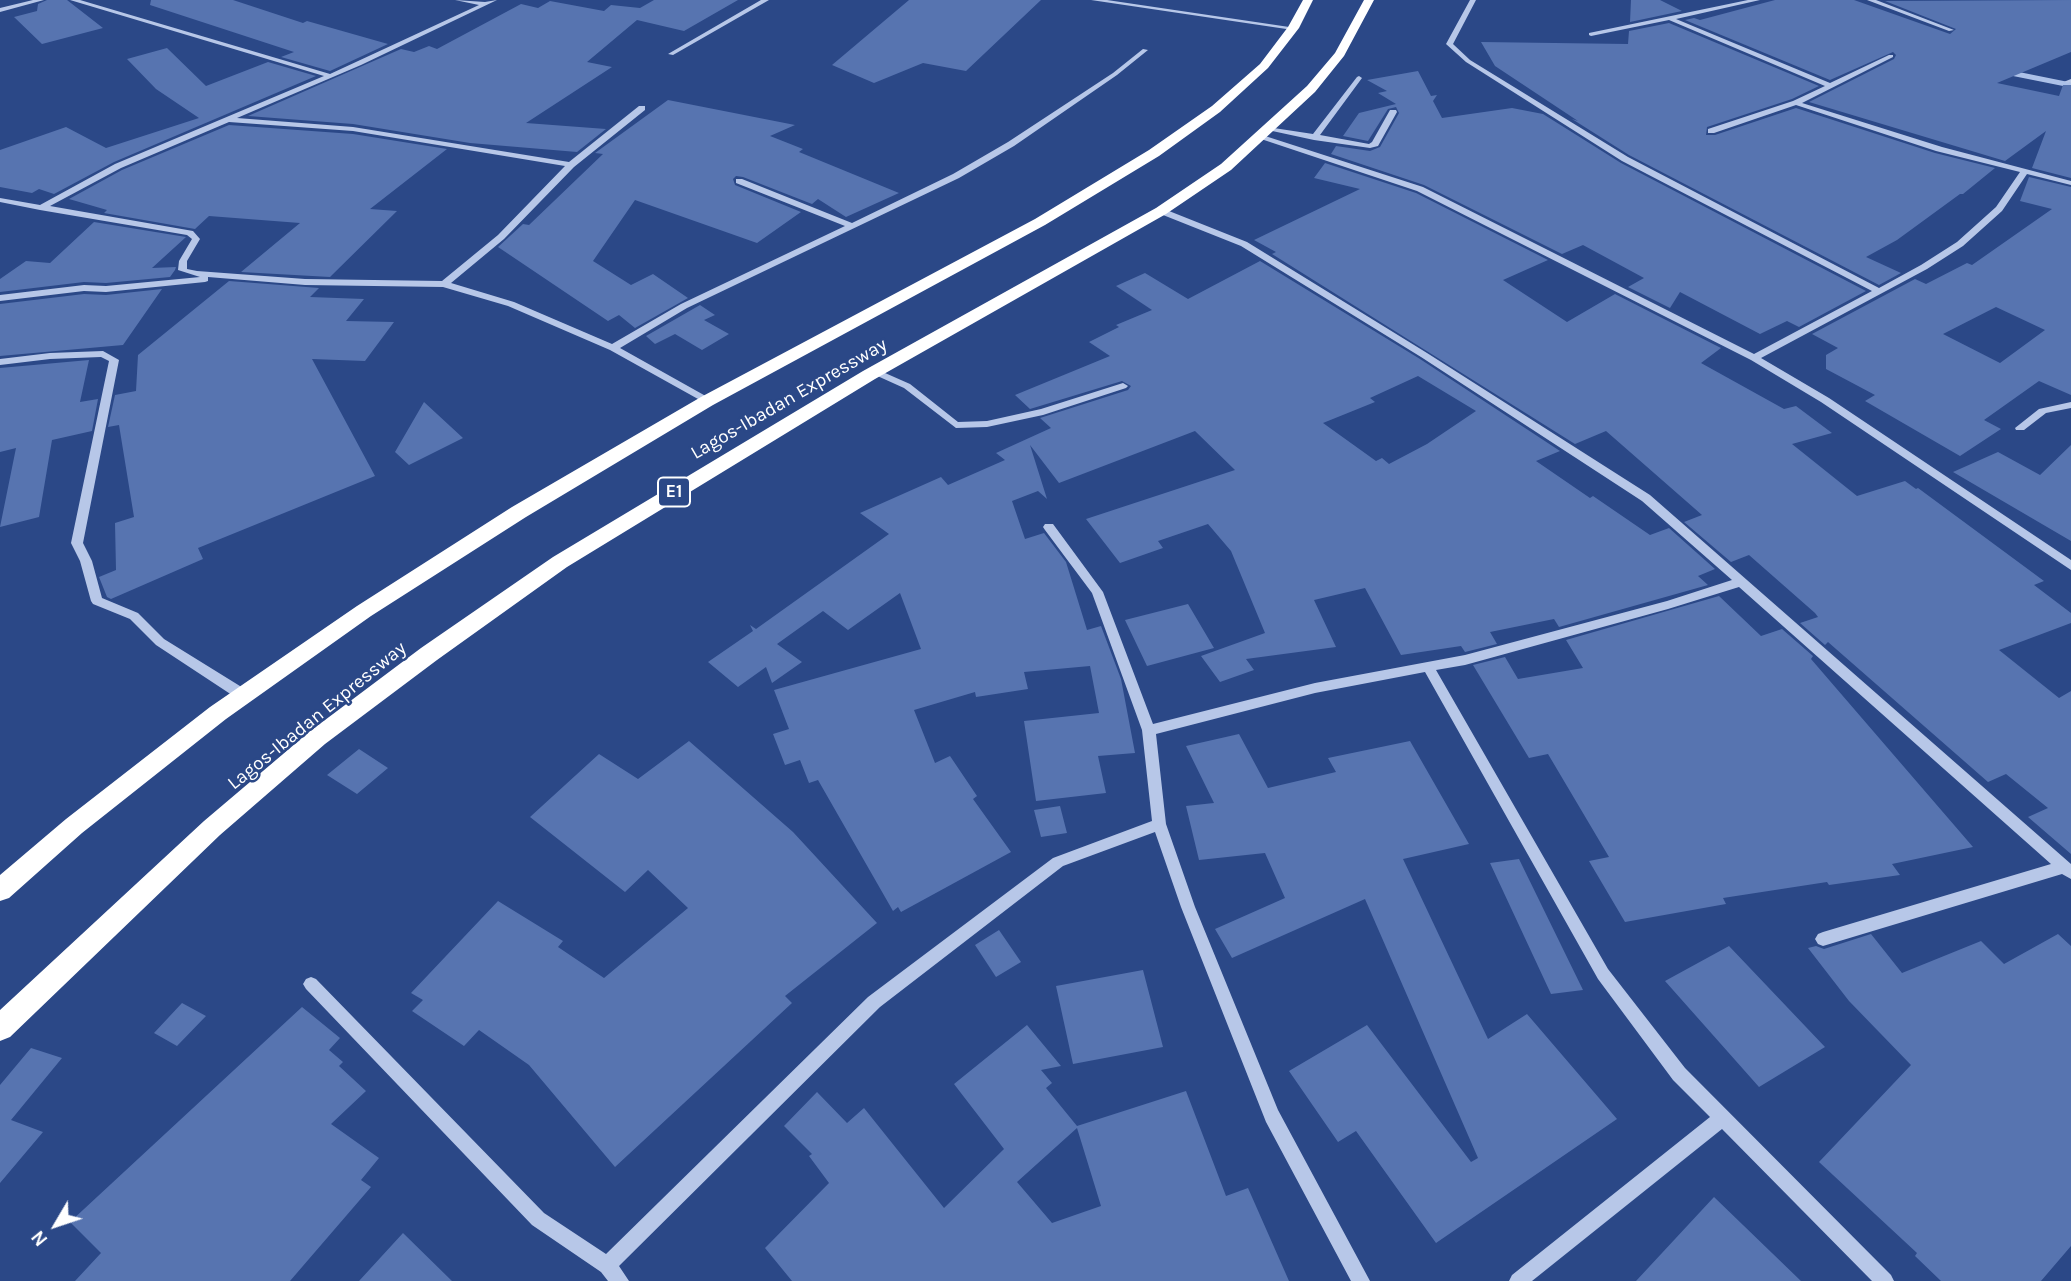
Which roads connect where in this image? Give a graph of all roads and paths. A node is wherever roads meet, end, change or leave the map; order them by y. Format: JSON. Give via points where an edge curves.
{"nodes":[{"id":1,"x":41,"y":0,"type":"edge"},
{"id":2,"x":73,"y":0,"type":"edge"},
{"id":3,"x":458,"y":0,"type":"edge"},
{"id":4,"x":766,"y":0,"type":"edge"},
{"id":5,"x":1094,"y":0,"type":"edge"},
{"id":6,"x":1308,"y":0,"type":"edge"},
{"id":7,"x":1369,"y":0,"type":"edge"},
{"id":8,"x":1473,"y":0,"type":"edge"},
{"id":9,"x":1757,"y":0,"type":"edge"},
{"id":10,"x":1871,"y":0,"type":"edge"},
{"id":11,"x":490,"y":2,"type":"edge"},
{"id":12,"x":0,"y":10,"type":"edge"},
{"id":13,"x":1671,"y":19,"type":"junction"},
{"id":14,"x":1293,"y":28,"type":"junction"},
{"id":15,"x":1951,"y":30,"type":"dead end"},
{"id":16,"x":1591,"y":34,"type":"dead end"},
{"id":17,"x":1145,"y":50,"type":"dead end"},
{"id":18,"x":671,"y":54,"type":"dead end"},
{"id":19,"x":1891,"y":56,"type":"dead end"},
{"id":20,"x":330,"y":76,"type":"junction"},
{"id":21,"x":1359,"y":78,"type":"dead end"},
{"id":22,"x":1831,"y":86,"type":"junction"},
{"id":23,"x":1796,"y":103,"type":"junction"},
{"id":24,"x":642,"y":108,"type":"dead end"},
{"id":25,"x":1393,"y":112,"type":"dead end"},
{"id":26,"x":225,"y":119,"type":"junction"},
{"id":27,"x":1711,"y":131,"type":"dead end"},
{"id":28,"x":1263,"y":133,"type":"junction"},
{"id":29,"x":1314,"y":138,"type":"junction"},
{"id":30,"x":571,"y":165,"type":"junction"},
{"id":31,"x":2024,"y":172,"type":"junction"},
{"id":32,"x":739,"y":181,"type":"dead end"},
{"id":33,"x":2071,"y":183,"type":"edge"},
{"id":34,"x":0,"y":200,"type":"edge"},
{"id":35,"x":40,"y":208,"type":"junction"},
{"id":36,"x":1161,"y":211,"type":"junction"},
{"id":37,"x":853,"y":226,"type":"junction"},
{"id":38,"x":218,"y":276,"type":"junction"},
{"id":39,"x":444,"y":284,"type":"junction"},
{"id":40,"x":1876,"y":290,"type":"junction"},
{"id":41,"x":0,"y":298,"type":"edge"},
{"id":42,"x":613,"y":348,"type":"junction"},
{"id":43,"x":1754,"y":358,"type":"junction"},
{"id":44,"x":0,"y":362,"type":"edge"},
{"id":45,"x":876,"y":372,"type":"junction"},
{"id":46,"x":1123,"y":386,"type":"dead end"},
{"id":47,"x":707,"y":401,"type":"junction"},
{"id":48,"x":2071,"y":405,"type":"edge"},
{"id":49,"x":2020,"y":428,"type":"dead end"},
{"id":50,"x":1049,"y":527,"type":"dead end"},
{"id":51,"x":2071,"y":566,"type":"edge"},
{"id":52,"x":1740,"y":582,"type":"junction"},
{"id":53,"x":1428,"y":667,"type":"junction"},
{"id":54,"x":243,"y":695,"type":"junction"},
{"id":55,"x":1149,"y":730,"type":"junction"},
{"id":56,"x":1159,"y":824,"type":"junction"},
{"id":57,"x":2067,"y":870,"type":"edge"},
{"id":58,"x":0,"y":890,"type":"edge"},
{"id":59,"x":1823,"y":939,"type":"dead end"},
{"id":60,"x":312,"y":984,"type":"dead end"},
{"id":61,"x":0,"y":1028,"type":"edge"},
{"id":62,"x":1723,"y":1117,"type":"junction"},
{"id":63,"x":607,"y":1266,"type":"junction"},
{"id":64,"x":620,"y":1281,"type":"edge"},
{"id":65,"x":1361,"y":1281,"type":"edge"},
{"id":66,"x":1518,"y":1281,"type":"edge"},
{"id":67,"x":1885,"y":1281,"type":"edge"}],
"edges":[{"from":1,"to":12,"type":"street"},
{"from":2,"to":20,"type":"street"},
{"from":3,"to":11,"type":"street"},
{"from":4,"to":18,"type":"street"},
{"from":5,"to":14,"type":"street"},
{"from":6,"to":14,"type":"highway","name":"Lagos-Ibadan Expressway"},
{"from":7,"to":28,"type":"highway","name":"Lagos-Ibadan Expressway","number":"E1","via":[[1340,54],[1311,89]]},
{"from":8,"to":40,"type":"street","via":[[1449,44],[1468,61],[1625,159]]},
{"from":9,"to":13,"type":"street"},
{"from":10,"to":15,"type":"street"},
{"from":11,"to":20,"type":"street"},
{"from":13,"to":16,"type":"street"},
{"from":13,"to":22,"type":"street"},
{"from":14,"to":47,"type":"highway","name":"Lagos-Ibadan Expressway","via":[[1264,66],[1154,153],[1040,222]]},
{"from":17,"to":37,"type":"street","via":[[1011,144]]},
{"from":19,"to":22,"type":"street"},
{"from":20,"to":26,"type":"street"},
{"from":21,"to":29,"type":"street"},
{"from":22,"to":23,"type":"street"},
{"from":23,"to":27,"type":"street"},
{"from":23,"to":31,"type":"street"},
{"from":24,"to":30,"type":"street"},
{"from":25,"to":29,"type":"street","via":[[1376,144],[1370,146]]},
{"from":26,"to":30,"type":"street","via":[[353,129]]},
{"from":26,"to":35,"type":"street","via":[[118,166]]},
{"from":28,"to":29,"type":"street"},
{"from":28,"to":36,"type":"highway","name":"Lagos-Ibadan Expressway","number":"E1","via":[[1226,167]]},
{"from":28,"to":43,"type":"street","via":[[1420,189]]},
{"from":30,"to":39,"type":"street","via":[[500,237]]},
{"from":31,"to":33,"type":"street"},
{"from":31,"to":40,"type":"street","via":[[1999,209],[1960,244]]},
{"from":32,"to":37,"type":"street"},
{"from":34,"to":35,"type":"street"},
{"from":35,"to":38,"type":"street","via":[[190,233],[195,239],[182,270]]},
{"from":36,"to":45,"type":"highway","name":"Lagos-Ibadan Expressway","number":"E1"},
{"from":36,"to":52,"type":"street","via":[[1244,244],[1424,355],[1646,498]]},
{"from":37,"to":42,"type":"street","via":[[684,306]]},
{"from":38,"to":39,"type":"street"},
{"from":38,"to":41,"type":"street"},
{"from":39,"to":42,"type":"street","via":[[511,304]]},
{"from":40,"to":43,"type":"street"},
{"from":42,"to":47,"type":"street"},
{"from":43,"to":51,"type":"street","via":[[1825,400]]},
{"from":44,"to":54,"type":"street","via":[[103,354],[114,360],[77,543],[97,601],[134,616],[160,642]]},
{"from":45,"to":46,"type":"street","via":[[907,386],[956,425],[980,425],[1043,412]]},
{"from":45,"to":61,"type":"highway","name":"Lagos-Ibadan Expressway","number":"E1","via":[[572,555],[429,654],[317,738],[212,828]]},
{"from":47,"to":54,"type":"highway","name":"Lagos-Ibadan Expressway","via":[[519,512]]},
{"from":48,"to":49,"type":"street","via":[[2043,411]]},
{"from":50,"to":55,"type":"street","via":[[1097,592]]},
{"from":52,"to":53,"type":"street"},
{"from":52,"to":57,"type":"street"},
{"from":53,"to":55,"type":"street","via":[[1315,688]]},
{"from":53,"to":62,"type":"street","via":[[1603,974],[1679,1073]]},
{"from":54,"to":58,"type":"highway","name":"Lagos-Ibadan Expressway","via":[[74,825]]},
{"from":55,"to":56,"type":"street"},
{"from":56,"to":63,"type":"street","via":[[1058,862],[874,1002]]},
{"from":56,"to":65,"type":"street","via":[[1272,1116]]},
{"from":57,"to":59,"type":"street"},
{"from":60,"to":63,"type":"street","via":[[538,1219]]},
{"from":62,"to":66,"type":"street"},
{"from":62,"to":67,"type":"street"},
{"from":63,"to":64,"type":"street"}]}
